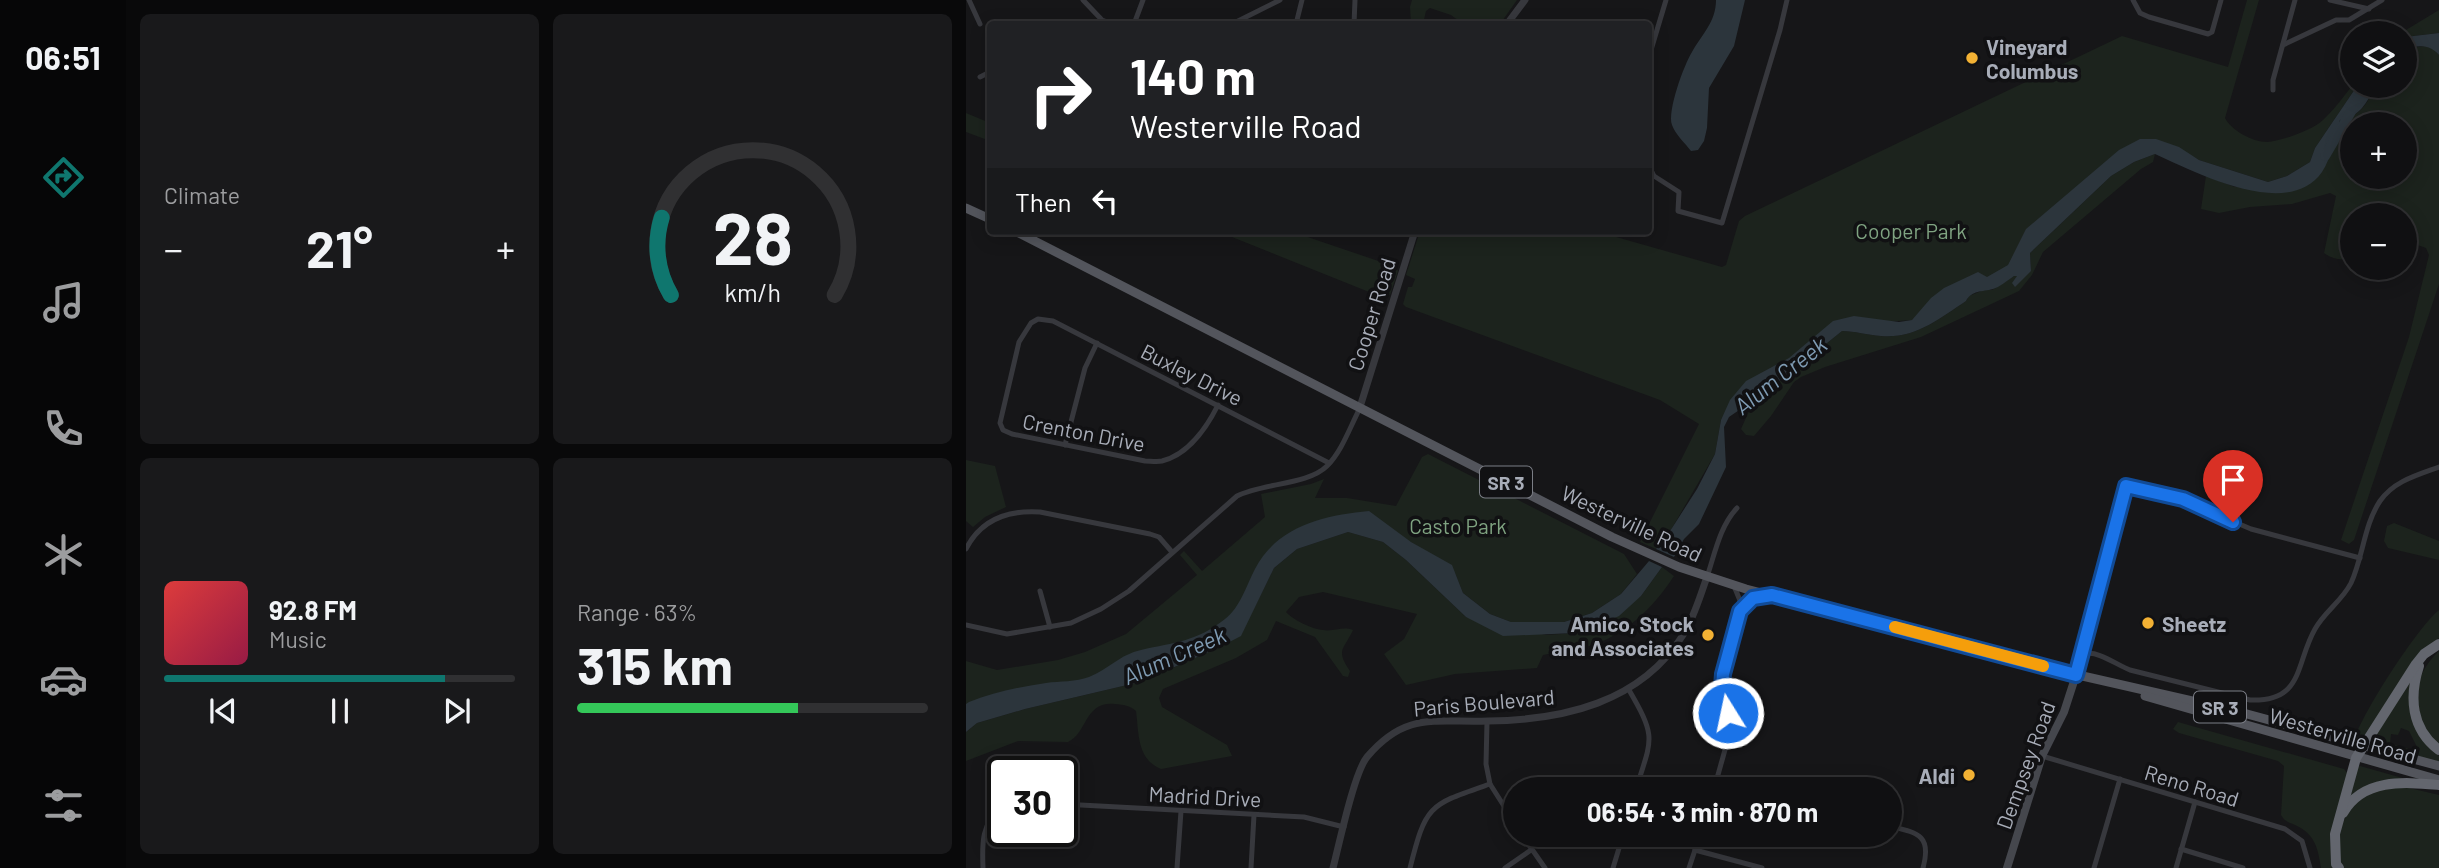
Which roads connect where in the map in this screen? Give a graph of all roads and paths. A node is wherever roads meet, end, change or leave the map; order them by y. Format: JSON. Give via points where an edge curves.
{"nodes":[{"id":1,"x":969,"y":0,"type":"edge"},
{"id":2,"x":1083,"y":0,"type":"edge"},
{"id":3,"x":1143,"y":0,"type":"edge"},
{"id":4,"x":1280,"y":0,"type":"edge"},
{"id":5,"x":1302,"y":0,"type":"edge"},
{"id":6,"x":1356,"y":0,"type":"edge"},
{"id":7,"x":1525,"y":0,"type":"edge"},
{"id":8,"x":1665,"y":0,"type":"edge"},
{"id":9,"x":1787,"y":0,"type":"edge"},
{"id":10,"x":2133,"y":0,"type":"edge"},
{"id":11,"x":2221,"y":0,"type":"edge"},
{"id":12,"x":2295,"y":0,"type":"edge"},
{"id":13,"x":2330,"y":0,"type":"edge"},
{"id":14,"x":2382,"y":0,"type":"edge"},
{"id":15,"x":2369,"y":9,"type":"junction"},
{"id":16,"x":1099,"y":21,"type":"edge"},
{"id":17,"x":1135,"y":21,"type":"edge"},
{"id":18,"x":1238,"y":21,"type":"edge"},
{"id":19,"x":1297,"y":21,"type":"edge"},
{"id":20,"x":1354,"y":21,"type":"edge"},
{"id":21,"x":1509,"y":21,"type":"edge"},
{"id":22,"x":980,"y":24,"type":"dead end"},
{"id":23,"x":2283,"y":45,"type":"junction"},
{"id":24,"x":1652,"y":46,"type":"edge"},
{"id":25,"x":987,"y":74,"type":"edge"},
{"id":26,"x":980,"y":77,"type":"dead end"},
{"id":27,"x":2273,"y":90,"type":"dead end"},
{"id":28,"x":1652,"y":176,"type":"edge"},
{"id":29,"x":966,"y":208,"type":"edge"},
{"id":30,"x":987,"y":218,"type":"edge"},
{"id":31,"x":1023,"y":235,"type":"edge"},
{"id":32,"x":1414,"y":235,"type":"edge"},
{"id":33,"x":1097,"y":344,"type":"junction"},
{"id":34,"x":1218,"y":405,"type":"junction"},
{"id":35,"x":1360,"y":407,"type":"junction"},
{"id":36,"x":1003,"y":430,"type":"joint"},
{"id":37,"x":1065,"y":446,"type":"junction"},
{"id":38,"x":1329,"y":463,"type":"junction"},
{"id":39,"x":2439,"y":467,"type":"edge"},
{"id":40,"x":1737,"y":508,"type":"dead end"},
{"id":41,"x":966,"y":549,"type":"edge"},
{"id":42,"x":1172,"y":552,"type":"junction"},
{"id":43,"x":2360,"y":558,"type":"junction"},
{"id":44,"x":1707,"y":577,"type":"junction"},
{"id":45,"x":1734,"y":586,"type":"junction"},
{"id":46,"x":1040,"y":591,"type":"dead end"},
{"id":47,"x":1768,"y":594,"type":"junction"},
{"id":48,"x":1740,"y":611,"type":"junction"},
{"id":49,"x":966,"y":625,"type":"edge"},
{"id":50,"x":1050,"y":627,"type":"junction"},
{"id":51,"x":2437,"y":645,"type":"edge"},
{"id":52,"x":2081,"y":658,"type":"junction"},
{"id":53,"x":2076,"y":675,"type":"junction"},
{"id":54,"x":1629,"y":690,"type":"junction"},
{"id":55,"x":1487,"y":722,"type":"junction"},
{"id":56,"x":2362,"y":745,"type":"junction"},
{"id":57,"x":2439,"y":750,"type":"edge"},
{"id":58,"x":2042,"y":756,"type":"junction"},
{"id":59,"x":2356,"y":758,"type":"junction"},
{"id":60,"x":2439,"y":766,"type":"edge"},
{"id":61,"x":1640,"y":777,"type":"edge"},
{"id":62,"x":1717,"y":777,"type":"edge"},
{"id":63,"x":2120,"y":779,"type":"junction"},
{"id":64,"x":2439,"y":783,"type":"edge"},
{"id":65,"x":1490,"y":784,"type":"junction"},
{"id":66,"x":2195,"y":802,"type":"junction"},
{"id":67,"x":1503,"y":803,"type":"edge"},
{"id":68,"x":1078,"y":805,"type":"edge"},
{"id":69,"x":1181,"y":811,"type":"junction"},
{"id":70,"x":1254,"y":815,"type":"junction"},
{"id":71,"x":2337,"y":823,"type":"junction"},
{"id":72,"x":987,"y":824,"type":"edge"},
{"id":73,"x":1344,"y":827,"type":"junction"},
{"id":74,"x":1902,"y":829,"type":"edge"},
{"id":75,"x":1529,"y":847,"type":"edge"},
{"id":76,"x":1619,"y":847,"type":"edge"},
{"id":77,"x":1696,"y":847,"type":"edge"},
{"id":78,"x":2181,"y":849,"type":"junction"},
{"id":79,"x":1531,"y":850,"type":"junction"},
{"id":80,"x":1695,"y":850,"type":"junction"},
{"id":81,"x":983,"y":868,"type":"edge"},
{"id":82,"x":1178,"y":868,"type":"edge"},
{"id":83,"x":1251,"y":868,"type":"edge"},
{"id":84,"x":1334,"y":868,"type":"edge"},
{"id":85,"x":1410,"y":868,"type":"edge"},
{"id":86,"x":1505,"y":868,"type":"edge"},
{"id":87,"x":1545,"y":868,"type":"edge"},
{"id":88,"x":1613,"y":868,"type":"edge"},
{"id":89,"x":1689,"y":868,"type":"edge"},
{"id":90,"x":1762,"y":868,"type":"edge"},
{"id":91,"x":1923,"y":868,"type":"edge"},
{"id":92,"x":2007,"y":868,"type":"edge"},
{"id":93,"x":2094,"y":868,"type":"edge"},
{"id":94,"x":2176,"y":868,"type":"edge"},
{"id":95,"x":2243,"y":868,"type":"edge"},
{"id":96,"x":2310,"y":868,"type":"edge"},
{"id":97,"x":2339,"y":868,"type":"edge"}],
"edges":[{"from":1,"to":22,"type":"street"},
{"from":2,"to":16,"type":"street"},
{"from":3,"to":17,"type":"street"},
{"from":4,"to":18,"type":"street"},
{"from":5,"to":19,"type":"street"},
{"from":6,"to":20,"type":"street"},
{"from":7,"to":21,"type":"street"},
{"from":8,"to":24,"type":"street"},
{"from":9,"to":28,"type":"street","via":[[1722,223],[1678,211],[1679,192]]},
{"from":10,"to":11,"type":"street","via":[[2140,13],[2208,34]]},
{"from":12,"to":23,"type":"street"},
{"from":13,"to":15,"type":"street"},
{"from":14,"to":15,"type":"street"},
{"from":15,"to":23,"type":"street"},
{"from":23,"to":27,"type":"street"},
{"from":25,"to":26,"type":"street"},
{"from":29,"to":30,"type":"main road"},
{"from":31,"to":35,"type":"main road","name":"Westerville Road","number":"SR 3"},
{"from":32,"to":35,"type":"street","name":"Cooper Road"},
{"from":33,"to":34,"type":"street","name":"Buxley Drive"},
{"from":33,"to":36,"type":"street","name":"Buxley Drive","via":[[1053,320],[1031,323],[1019,342],[1000,416]]},
{"from":33,"to":37,"type":"street"},
{"from":34,"to":37,"type":"street","name":"Crenton Drive","via":[[1201,434],[1163,461]]},
{"from":34,"to":38,"type":"street","name":"Buxley Drive"},
{"from":35,"to":38,"type":"street"},
{"from":35,"to":44,"type":"main road","name":"Westerville Road","number":"SR 3","via":[[1641,551]]},
{"from":36,"to":37,"type":"street","name":"Crenton Drive"},
{"from":38,"to":42,"type":"street","via":[[1308,476],[1237,496]]},
{"from":39,"to":43,"type":"street","via":[[2407,479],[2386,494],[2373,514]]},
{"from":40,"to":44,"type":"street","via":[[1724,527]]},
{"from":41,"to":42,"type":"street","via":[[977,531],[1006,513],[1023,511],[1150,534]]},
{"from":42,"to":50,"type":"street","via":[[1101,609]]},
{"from":43,"to":52,"type":"street","via":[[2343,598],[2314,630],[2292,685],[2265,701],[2130,670],[2097,653]]},
{"from":43,"to":52,"type":"street","via":[[2252,529],[2183,499],[2126,486]]},
{"from":44,"to":45,"type":"main road","name":"Westerville Road","number":"SR 3"},
{"from":44,"to":54,"type":"street","name":"Paris Boulevard","via":[[1684,634],[1667,657]]},
{"from":45,"to":47,"type":"main road","name":"Westerville Road","number":"SR 3"},
{"from":45,"to":48,"type":"street"},
{"from":46,"to":50,"type":"street"},
{"from":47,"to":48,"type":"street","via":[[1753,598]]},
{"from":47,"to":53,"type":"main road","name":"Westerville Road","number":"SR 3"},
{"from":48,"to":62,"type":"street","via":[[1723,674],[1730,732]]},
{"from":49,"to":50,"type":"street","via":[[1007,634]]},
{"from":51,"to":56,"type":"highway","via":[[2416,664]]},
{"from":51,"to":57,"type":"highway","via":[[2419,667],[2412,692],[2415,719]]},
{"from":52,"to":53,"type":"street"},
{"from":53,"to":56,"type":"main road","name":"Westerville Road","number":"SR 3"},
{"from":53,"to":58,"type":"main road","name":"Dempsey Road"},
{"from":53,"to":59,"type":"main road","name":"Westerville Road","number":"SR 3"},
{"from":54,"to":55,"type":"street","name":"Paris Boulevard","via":[[1582,709]]},
{"from":54,"to":61,"type":"street","via":[[1650,734]]},
{"from":55,"to":65,"type":"street"},
{"from":55,"to":73,"type":"street","name":"Paris Boulevard","via":[[1436,719],[1388,735],[1365,760]]},
{"from":56,"to":59,"type":"highway"},
{"from":56,"to":60,"type":"main road","name":"Westerville Road","number":"SR 3"},
{"from":58,"to":63,"type":"street","name":"Reno Road"},
{"from":58,"to":92,"type":"main road","name":"Dempsey Road"},
{"from":59,"to":64,"type":"main road","name":"Westerville Road","number":"SR 3"},
{"from":59,"to":71,"type":"highway"},
{"from":63,"to":66,"type":"street","name":"Reno Road"},
{"from":63,"to":93,"type":"street"},
{"from":64,"to":71,"type":"highway","via":[[2391,782],[2364,791]]},
{"from":65,"to":67,"type":"street"},
{"from":65,"to":85,"type":"street","via":[[1434,807],[1423,823]]},
{"from":66,"to":78,"type":"street"},
{"from":66,"to":96,"type":"street","name":"Reno Road","via":[[2298,836]]},
{"from":68,"to":69,"type":"street","name":"Madrid Drive"},
{"from":69,"to":70,"type":"street","name":"Madrid Drive"},
{"from":69,"to":82,"type":"street"},
{"from":70,"to":73,"type":"street","name":"Madrid Drive","via":[[1304,817]]},
{"from":70,"to":83,"type":"street"},
{"from":71,"to":97,"type":"highway"},
{"from":72,"to":81,"type":"street"},
{"from":73,"to":84,"type":"street","name":"Paris Boulevard"},
{"from":74,"to":91,"type":"street","via":[[1922,837],[1927,845]]},
{"from":75,"to":79,"type":"street"},
{"from":76,"to":88,"type":"street"},
{"from":77,"to":80,"type":"street"},
{"from":78,"to":94,"type":"street"},
{"from":78,"to":95,"type":"street"},
{"from":79,"to":86,"type":"street"},
{"from":79,"to":87,"type":"street"},
{"from":80,"to":89,"type":"street"},
{"from":80,"to":90,"type":"street"}]}
